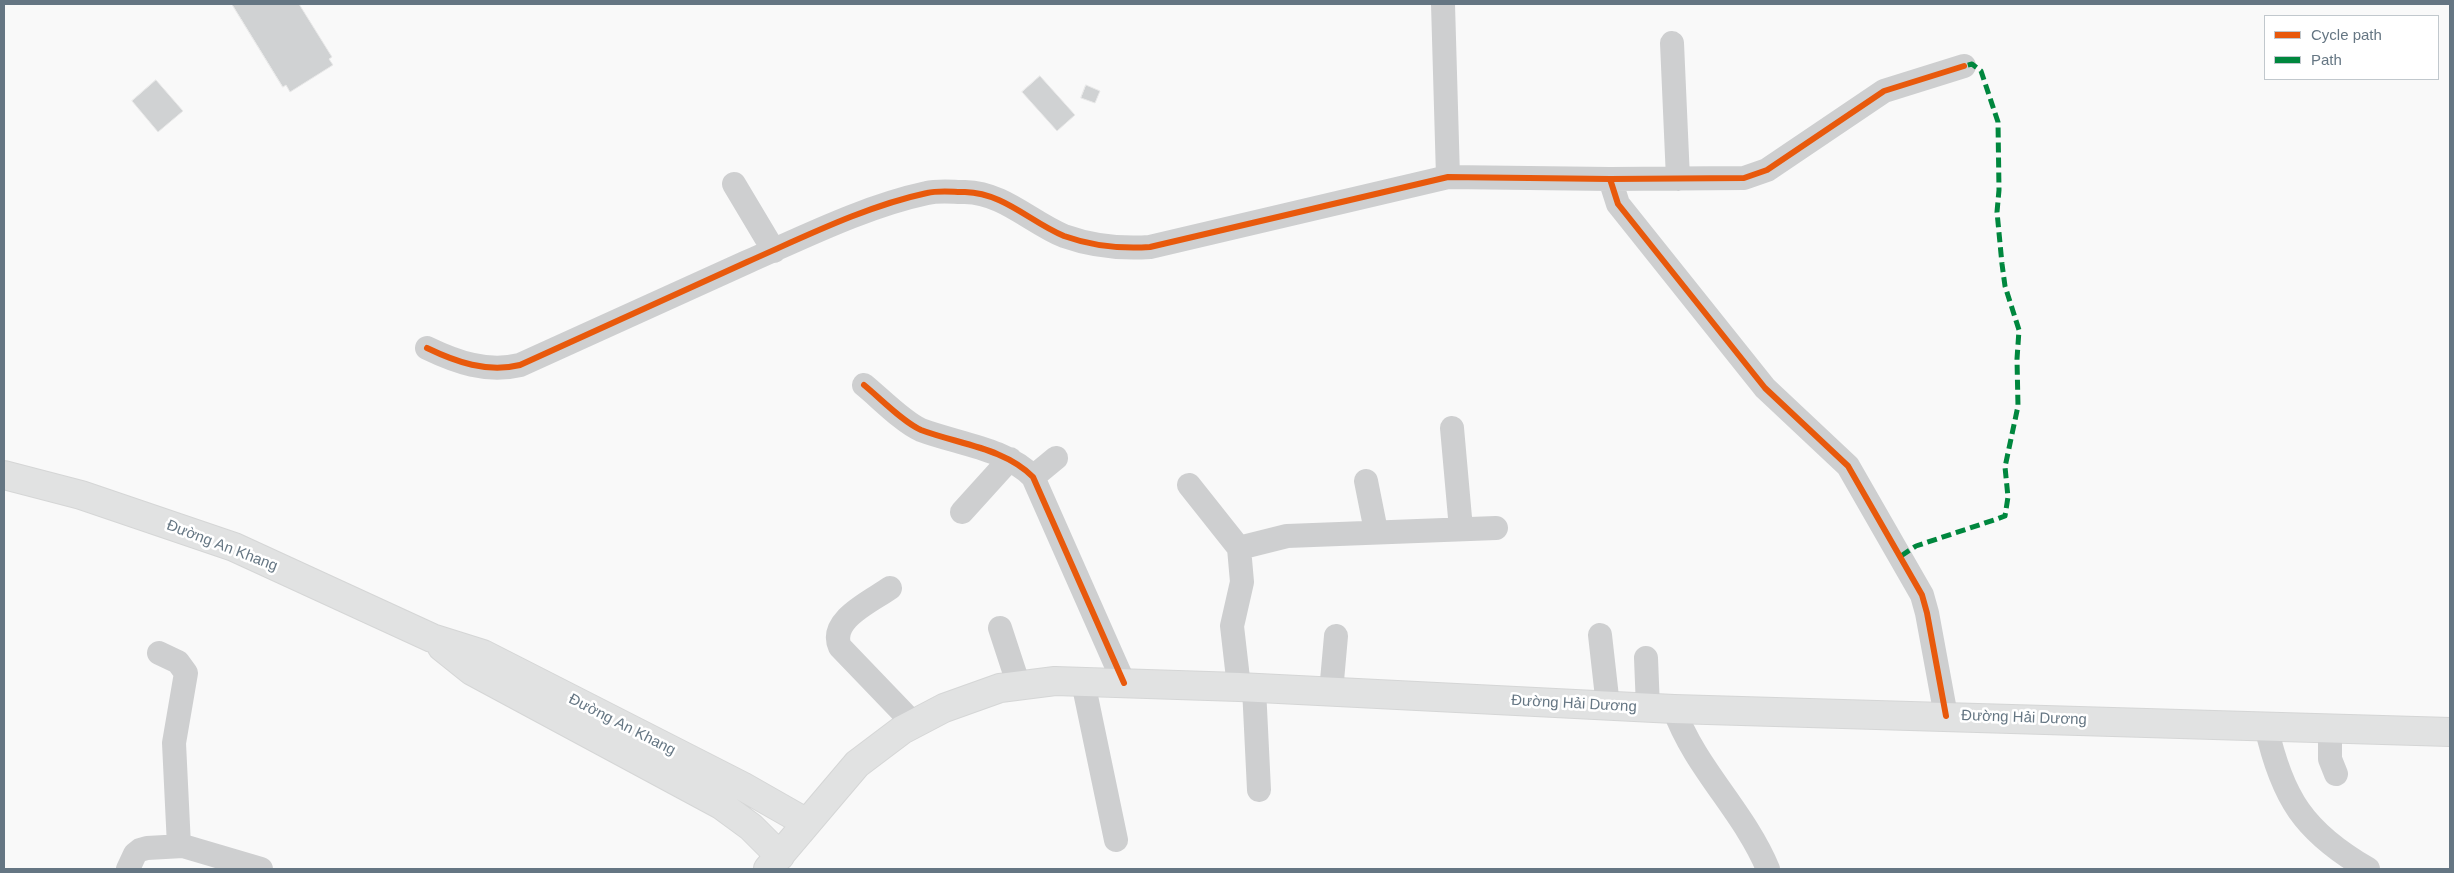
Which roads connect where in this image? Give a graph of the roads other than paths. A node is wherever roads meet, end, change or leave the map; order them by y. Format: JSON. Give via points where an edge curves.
{"nodes":[{"id":1,"x":1443,"y":4,"type":"edge"},
{"id":2,"x":1672,"y":43,"type":"dead end"},
{"id":3,"x":1964,"y":66,"type":"dead end"},
{"id":4,"x":1448,"y":177,"type":"junction"},
{"id":5,"x":1610,"y":179,"type":"junction"},
{"id":6,"x":1678,"y":179,"type":"junction"},
{"id":7,"x":734,"y":184,"type":"dead end"},
{"id":8,"x":774,"y":251,"type":"junction"},
{"id":9,"x":427,"y":348,"type":"dead end"},
{"id":10,"x":864,"y":385,"type":"dead end"},
{"id":11,"x":1452,"y":428,"type":"dead end"},
{"id":12,"x":1056,"y":458,"type":"dead end"},
{"id":13,"x":1010,"y":459,"type":"junction"},
{"id":14,"x":4,"y":475,"type":"edge"},
{"id":15,"x":1033,"y":477,"type":"junction"},
{"id":16,"x":1366,"y":481,"type":"dead end"},
{"id":17,"x":1189,"y":485,"type":"dead end"},
{"id":18,"x":962,"y":512,"type":"dead end"},
{"id":19,"x":1496,"y":528,"type":"dead end"},
{"id":20,"x":1461,"y":529,"type":"junction"},
{"id":21,"x":1376,"y":532,"type":"junction"},
{"id":22,"x":1239,"y":548,"type":"junction"},
{"id":23,"x":890,"y":588,"type":"dead end"},
{"id":24,"x":1000,"y":628,"type":"dead end"},
{"id":25,"x":1336,"y":636,"type":"dead end"},
{"id":26,"x":1600,"y":636,"type":"dead end"},
{"id":27,"x":432,"y":638,"type":"junction"},
{"id":28,"x":159,"y":653,"type":"dead end"},
{"id":29,"x":826,"y":653,"type":"dead end"},
{"id":30,"x":1646,"y":658,"type":"dead end"},
{"id":31,"x":1083,"y":682,"type":"junction"},
{"id":32,"x":1124,"y":684,"type":"junction"},
{"id":33,"x":1019,"y":686,"type":"junction"},
{"id":34,"x":1247,"y":688,"type":"junction"},
{"id":35,"x":1331,"y":692,"type":"junction"},
{"id":36,"x":1608,"y":706,"type":"junction"},
{"id":37,"x":1661,"y":709,"type":"junction"},
{"id":38,"x":1946,"y":716,"type":"junction"},
{"id":39,"x":2266,"y":726,"type":"junction"},
{"id":40,"x":908,"y":727,"type":"junction"},
{"id":41,"x":2330,"y":728,"type":"junction"},
{"id":42,"x":2450,"y":732,"type":"edge"},
{"id":43,"x":2336,"y":774,"type":"dead end"},
{"id":44,"x":1259,"y":790,"type":"dead end"},
{"id":45,"x":807,"y":823,"type":"junction"},
{"id":46,"x":1116,"y":840,"type":"dead end"},
{"id":47,"x":179,"y":846,"type":"junction"},
{"id":48,"x":774,"y":862,"type":"edge"},
{"id":49,"x":128,"y":869,"type":"edge"},
{"id":50,"x":261,"y":869,"type":"edge"},
{"id":51,"x":1768,"y":869,"type":"edge"},
{"id":52,"x":2368,"y":869,"type":"edge"}],
"edges":[{"from":1,"to":4,"type":"street"},
{"from":2,"to":6,"type":"street"},
{"from":3,"to":6,"type":"street","via":[[1884,91],[1754,176]]},
{"from":4,"to":5,"type":"street"},
{"from":4,"to":8,"type":"street","via":[[1150,247],[1126,249],[1064,235],[1012,205],[991,197],[967,192],[929,192],[892,202]]},
{"from":5,"to":6,"type":"street"},
{"from":5,"to":38,"type":"street","via":[[1618,204],[1761,384],[1848,466],[1922,595]]},
{"from":7,"to":8,"type":"street"},
{"from":8,"to":9,"type":"street","via":[[520,365],[505,369],[455,362]]},
{"from":10,"to":13,"type":"street","via":[[920,429]]},
{"from":11,"to":20,"type":"street"},
{"from":12,"to":15,"type":"street"},
{"from":13,"to":15,"type":"street"},
{"from":13,"to":18,"type":"street"},
{"from":14,"to":27,"type":"highway","name":"Đường An Khang","via":[[81,495],[234,548]]},
{"from":15,"to":32,"type":"street"},
{"from":16,"to":21,"type":"street"},
{"from":17,"to":22,"type":"street"},
{"from":19,"to":20,"type":"street"},
{"from":20,"to":21,"type":"street"},
{"from":21,"to":22,"type":"street","via":[[1286,536]]},
{"from":22,"to":34,"type":"street","via":[[1242,582],[1232,626]]},
{"from":23,"to":40,"type":"street","via":[[848,618],[839,629],[837,640]]},
{"from":24,"to":33,"type":"street"},
{"from":25,"to":35,"type":"street"},
{"from":26,"to":36,"type":"street"},
{"from":27,"to":45,"type":"highway","name":"Đường An Khang","via":[[483,654],[742,786]]},
{"from":27,"to":48,"type":"highway","name":"Đường An Khang","via":[[472,671],[721,805],[751,827]]},
{"from":28,"to":47,"type":"street","via":[[178,662],[186,673],[174,743]]},
{"from":29,"to":40,"type":"street"},
{"from":30,"to":37,"type":"street"},
{"from":31,"to":32,"type":"highway","name":"Đường Hải Dương"},
{"from":31,"to":33,"type":"highway","name":"Đường Hải Dương","via":[[1055,681]]},
{"from":31,"to":46,"type":"street"},
{"from":32,"to":34,"type":"highway","name":"Đường Hải Dương"},
{"from":33,"to":40,"type":"highway","name":"Đường Hải Dương","via":[[1000,688],[944,708]]},
{"from":34,"to":35,"type":"highway","name":"Đường Hải Dương"},
{"from":34,"to":44,"type":"street"},
{"from":35,"to":36,"type":"highway","name":"Đường Hải Dương"},
{"from":36,"to":37,"type":"highway","name":"Đường Hải Dương"},
{"from":37,"to":38,"type":"highway","name":"Đường Hải Dương"},
{"from":37,"to":51,"type":"street","via":[[1685,737],[1753,836]]},
{"from":38,"to":39,"type":"highway","name":"Đường Hải Dương"},
{"from":39,"to":41,"type":"highway","name":"Đường Hải Dương"},
{"from":39,"to":52,"type":"street","via":[[2282,783],[2298,808],[2318,835]]},
{"from":40,"to":45,"type":"highway","name":"Đường Hải Dương","via":[[858,764]]},
{"from":41,"to":42,"type":"highway","name":"Đường Hải Dương"},
{"from":41,"to":43,"type":"street","via":[[2330,759]]},
{"from":45,"to":48,"type":"highway","name":"Đường Hải Dương"},
{"from":47,"to":49,"type":"street","via":[[140,850]]},
{"from":47,"to":50,"type":"street"}]}
